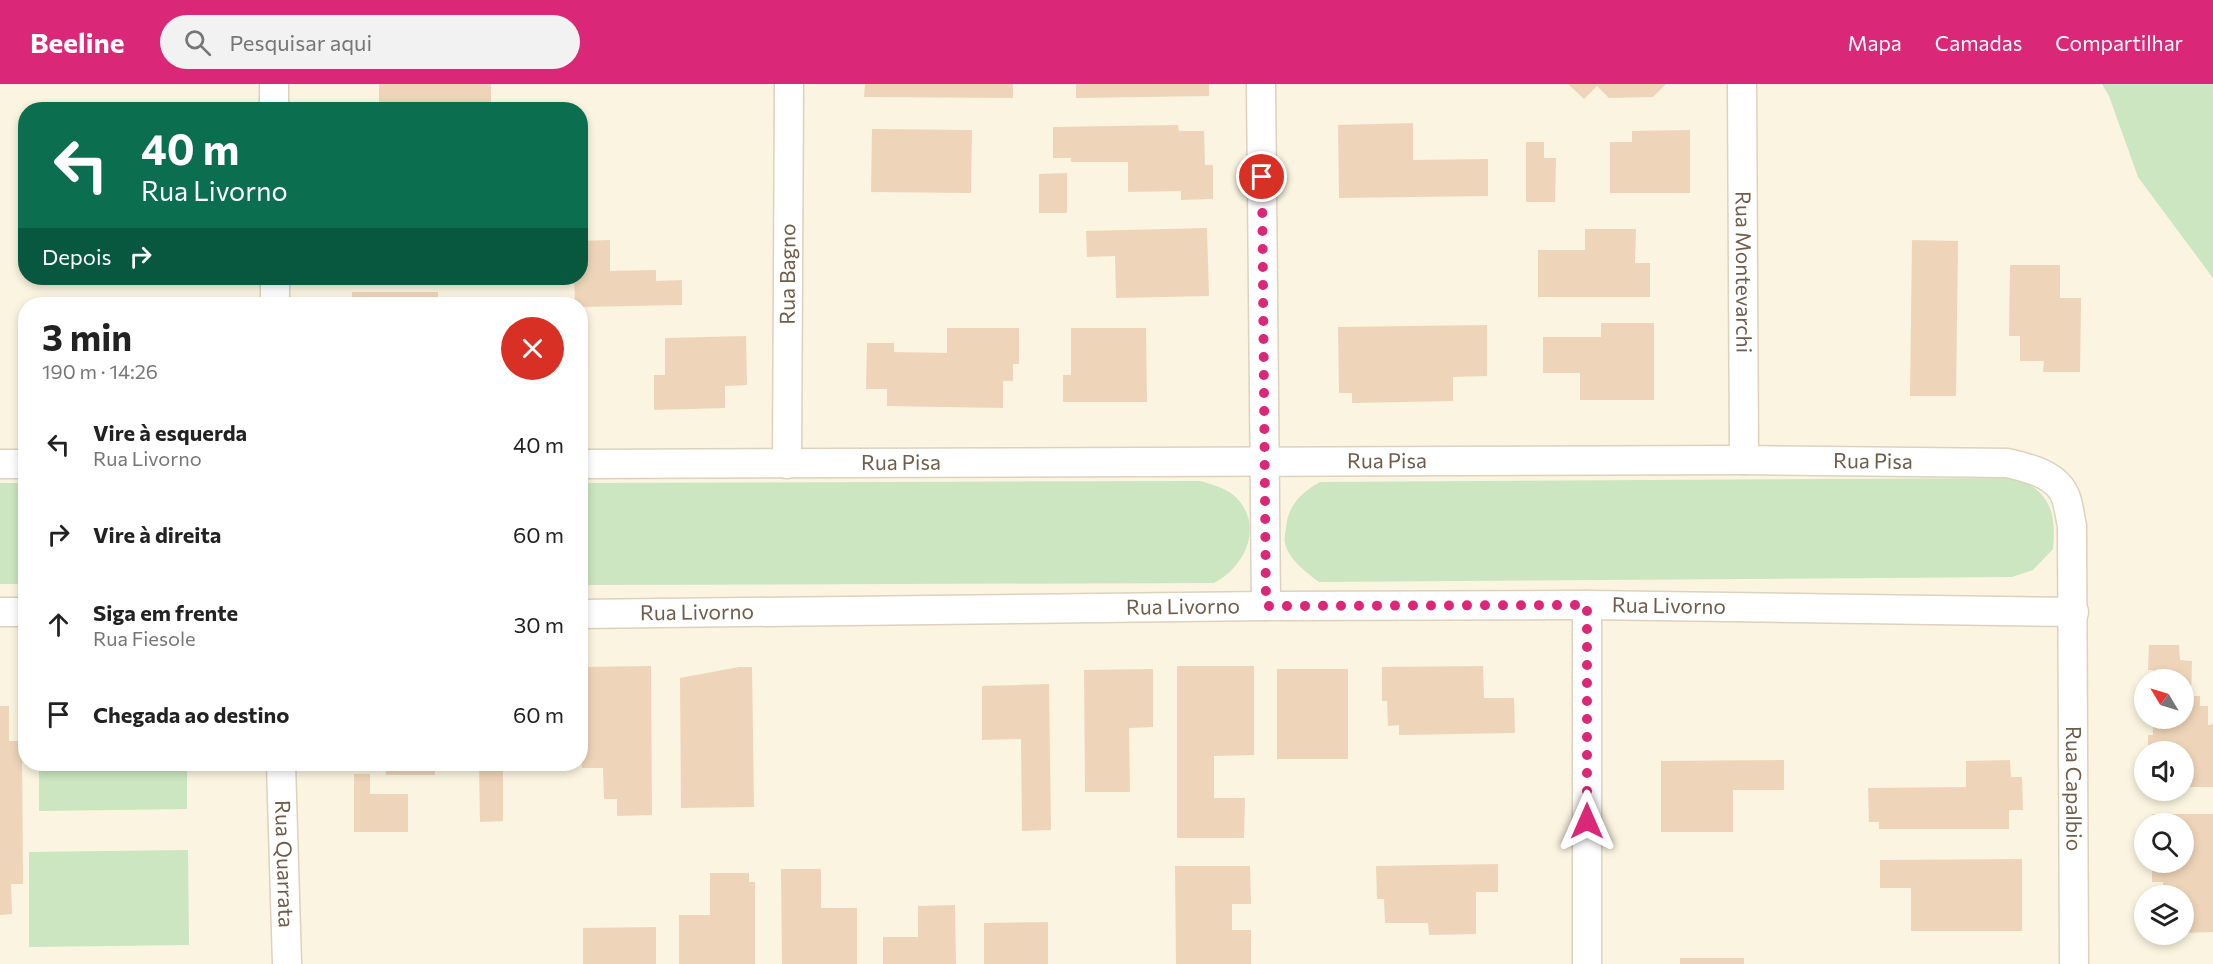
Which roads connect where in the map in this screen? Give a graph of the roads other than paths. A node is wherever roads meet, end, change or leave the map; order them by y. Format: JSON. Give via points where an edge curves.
{"nodes":[{"id":1,"x":274,"y":84,"type":"edge"},
{"id":2,"x":789,"y":84,"type":"edge"},
{"id":3,"x":1261,"y":84,"type":"edge"},
{"id":4,"x":1742,"y":84,"type":"edge"},
{"id":5,"x":274,"y":102,"type":"edge"},
{"id":6,"x":1744,"y":460,"type":"junction"},
{"id":7,"x":1264,"y":463,"type":"junction"},
{"id":8,"x":0,"y":464,"type":"edge"},
{"id":9,"x":18,"y":464,"type":"edge"},
{"id":10,"x":588,"y":464,"type":"edge"},
{"id":11,"x":787,"y":464,"type":"junction"},
{"id":12,"x":1587,"y":605,"type":"junction"},
{"id":13,"x":1266,"y":606,"type":"junction"},
{"id":14,"x":0,"y":612,"type":"edge"},
{"id":15,"x":18,"y":612,"type":"edge"},
{"id":16,"x":2074,"y":612,"type":"junction"},
{"id":17,"x":588,"y":614,"type":"edge"},
{"id":18,"x":280,"y":771,"type":"edge"},
{"id":19,"x":287,"y":964,"type":"edge"},
{"id":20,"x":1587,"y":964,"type":"edge"},
{"id":21,"x":2074,"y":964,"type":"edge"}],
"edges":[{"from":1,"to":5,"type":"street"},
{"from":2,"to":11,"type":"street","name":"Rua Bagno"},
{"from":3,"to":7,"type":"street"},
{"from":4,"to":6,"type":"street","name":"Rua Montevarchi"},
{"from":6,"to":7,"type":"street","name":"Rua Pisa"},
{"from":6,"to":16,"type":"street","name":"Rua Pisa","via":[[2007,463],[2046,475],[2066,495],[2072,526]]},
{"from":7,"to":11,"type":"street","name":"Rua Pisa"},
{"from":7,"to":13,"type":"street"},
{"from":8,"to":9,"type":"street"},
{"from":10,"to":11,"type":"street","name":"Rua Pisa"},
{"from":12,"to":13,"type":"street","name":"Rua Livorno"},
{"from":12,"to":16,"type":"street","name":"Rua Livorno"},
{"from":12,"to":20,"type":"street"},
{"from":13,"to":17,"type":"street","name":"Rua Livorno"},
{"from":14,"to":15,"type":"street"},
{"from":16,"to":21,"type":"street","name":"Rua Capalbio"},
{"from":18,"to":19,"type":"street","name":"Rua Quarrata"}]}
